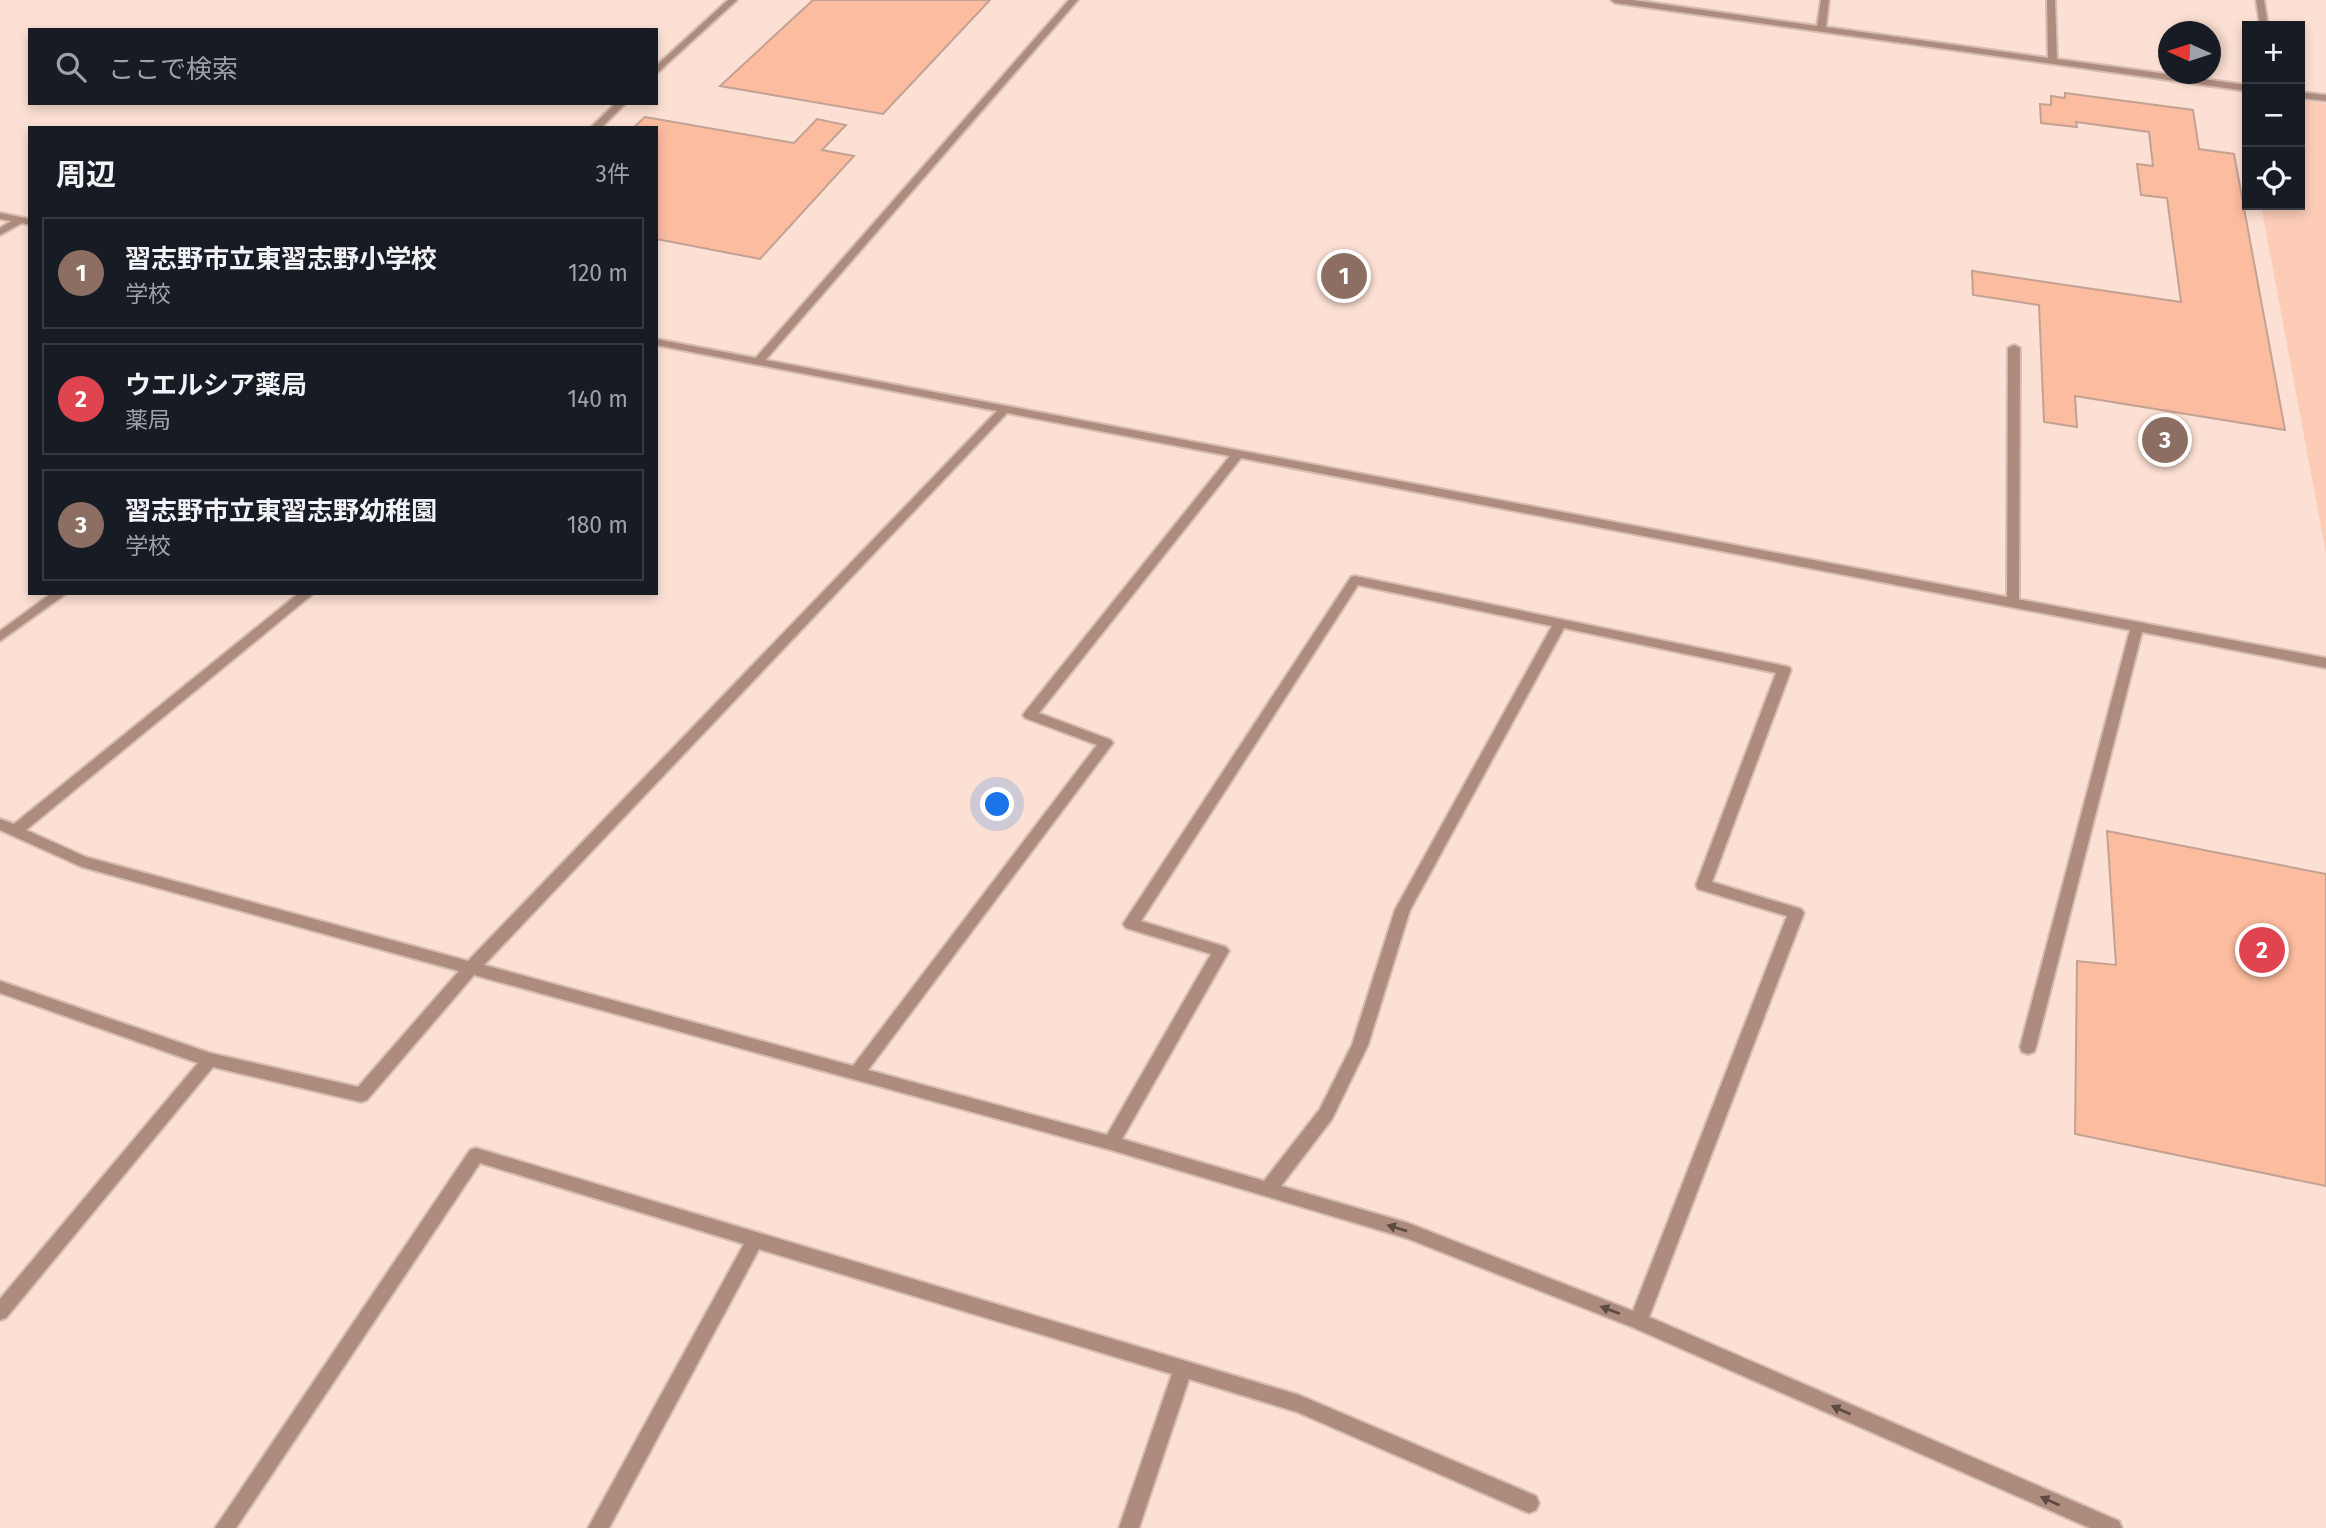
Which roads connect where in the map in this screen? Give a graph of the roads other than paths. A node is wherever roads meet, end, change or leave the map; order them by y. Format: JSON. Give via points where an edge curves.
{"nodes":[{"id":1,"x":733,"y":0,"type":"edge"},
{"id":2,"x":1074,"y":0,"type":"edge"},
{"id":3,"x":1615,"y":0,"type":"edge"},
{"id":4,"x":1825,"y":0,"type":"edge"},
{"id":5,"x":2051,"y":0,"type":"edge"},
{"id":6,"x":2260,"y":0,"type":"edge"},
{"id":7,"x":2263,"y":21,"type":"edge"},
{"id":8,"x":1821,"y":29,"type":"junction"},
{"id":9,"x":2053,"y":61,"type":"junction"},
{"id":10,"x":658,"y":69,"type":"edge"},
{"id":11,"x":2242,"y":87,"type":"edge"},
{"id":12,"x":2305,"y":96,"type":"edge"},
{"id":13,"x":2326,"y":98,"type":"edge"},
{"id":14,"x":619,"y":105,"type":"edge"},
{"id":15,"x":597,"y":126,"type":"edge"},
{"id":16,"x":0,"y":216,"type":"edge"},
{"id":17,"x":25,"y":221,"type":"edge"},
{"id":18,"x":0,"y":232,"type":"edge"},
{"id":19,"x":658,"y":342,"type":"edge"},
{"id":20,"x":2014,"y":348,"type":"dead end"},
{"id":21,"x":758,"y":362,"type":"junction"},
{"id":22,"x":1005,"y":409,"type":"junction"},
{"id":23,"x":1238,"y":454,"type":"junction"},
{"id":24,"x":58,"y":595,"type":"edge"},
{"id":25,"x":305,"y":595,"type":"edge"},
{"id":26,"x":2013,"y":602,"type":"junction"},
{"id":27,"x":1559,"y":625,"type":"junction"},
{"id":28,"x":2137,"y":626,"type":"junction"},
{"id":29,"x":0,"y":637,"type":"edge"},
{"id":30,"x":2326,"y":663,"type":"edge"},
{"id":31,"x":7,"y":827,"type":"edge"},
{"id":32,"x":470,"y":969,"type":"junction"},
{"id":33,"x":0,"y":987,"type":"edge"},
{"id":34,"x":2028,"y":1047,"type":"dead end"},
{"id":35,"x":210,"y":1060,"type":"junction"},
{"id":36,"x":856,"y":1074,"type":"junction"},
{"id":37,"x":1111,"y":1143,"type":"junction"},
{"id":38,"x":1268,"y":1189,"type":"junction"},
{"id":39,"x":755,"y":1240,"type":"junction"},
{"id":40,"x":6,"y":1295,"type":"edge"},
{"id":41,"x":0,"y":1312,"type":"edge"},
{"id":42,"x":1638,"y":1321,"type":"junction"},
{"id":43,"x":1183,"y":1369,"type":"junction"},
{"id":44,"x":1529,"y":1503,"type":"dead end"},
{"id":45,"x":225,"y":1528,"type":"edge"},
{"id":46,"x":598,"y":1528,"type":"edge"},
{"id":47,"x":1129,"y":1528,"type":"edge"},
{"id":48,"x":2112,"y":1528,"type":"edge"}],
"edges":[{"from":1,"to":10,"type":"street"},
{"from":2,"to":21,"type":"street"},
{"from":3,"to":8,"type":"street"},
{"from":4,"to":8,"type":"street"},
{"from":5,"to":9,"type":"street"},
{"from":6,"to":7,"type":"street"},
{"from":8,"to":9,"type":"street"},
{"from":9,"to":11,"type":"street"},
{"from":12,"to":13,"type":"street"},
{"from":14,"to":15,"type":"street"},
{"from":16,"to":17,"type":"street"},
{"from":17,"to":18,"type":"street"},
{"from":19,"to":21,"type":"street"},
{"from":20,"to":26,"type":"street"},
{"from":21,"to":22,"type":"street"},
{"from":22,"to":23,"type":"street"},
{"from":22,"to":32,"type":"street"},
{"from":23,"to":26,"type":"street"},
{"from":23,"to":36,"type":"street","via":[[1030,715],[1105,743]]},
{"from":24,"to":29,"type":"street"},
{"from":25,"to":31,"type":"street"},
{"from":26,"to":28,"type":"street"},
{"from":27,"to":37,"type":"street","via":[[1356,580],[1131,924],[1221,951]]},
{"from":27,"to":38,"type":"street","via":[[1404,910],[1360,1045],[1326,1114]]},
{"from":27,"to":42,"type":"street","via":[[1784,670],[1703,885],[1796,913]]},
{"from":28,"to":30,"type":"street"},
{"from":28,"to":34,"type":"street"},
{"from":31,"to":32,"type":"street","via":[[82,861]]},
{"from":32,"to":35,"type":"street","via":[[361,1095]]},
{"from":32,"to":36,"type":"street"},
{"from":33,"to":35,"type":"street"},
{"from":35,"to":40,"type":"street"},
{"from":36,"to":37,"type":"street"},
{"from":37,"to":38,"type":"street"},
{"from":42,"to":38,"type":"street","one_way":true,"via":[[1408,1231]]},
{"from":39,"to":43,"type":"street"},
{"from":39,"to":45,"type":"street","via":[[476,1156]]},
{"from":39,"to":46,"type":"street"},
{"from":40,"to":41,"type":"street"},
{"from":48,"to":42,"type":"street","one_way":true},
{"from":43,"to":44,"type":"street","via":[[1299,1404]]},
{"from":43,"to":47,"type":"street"}]}
